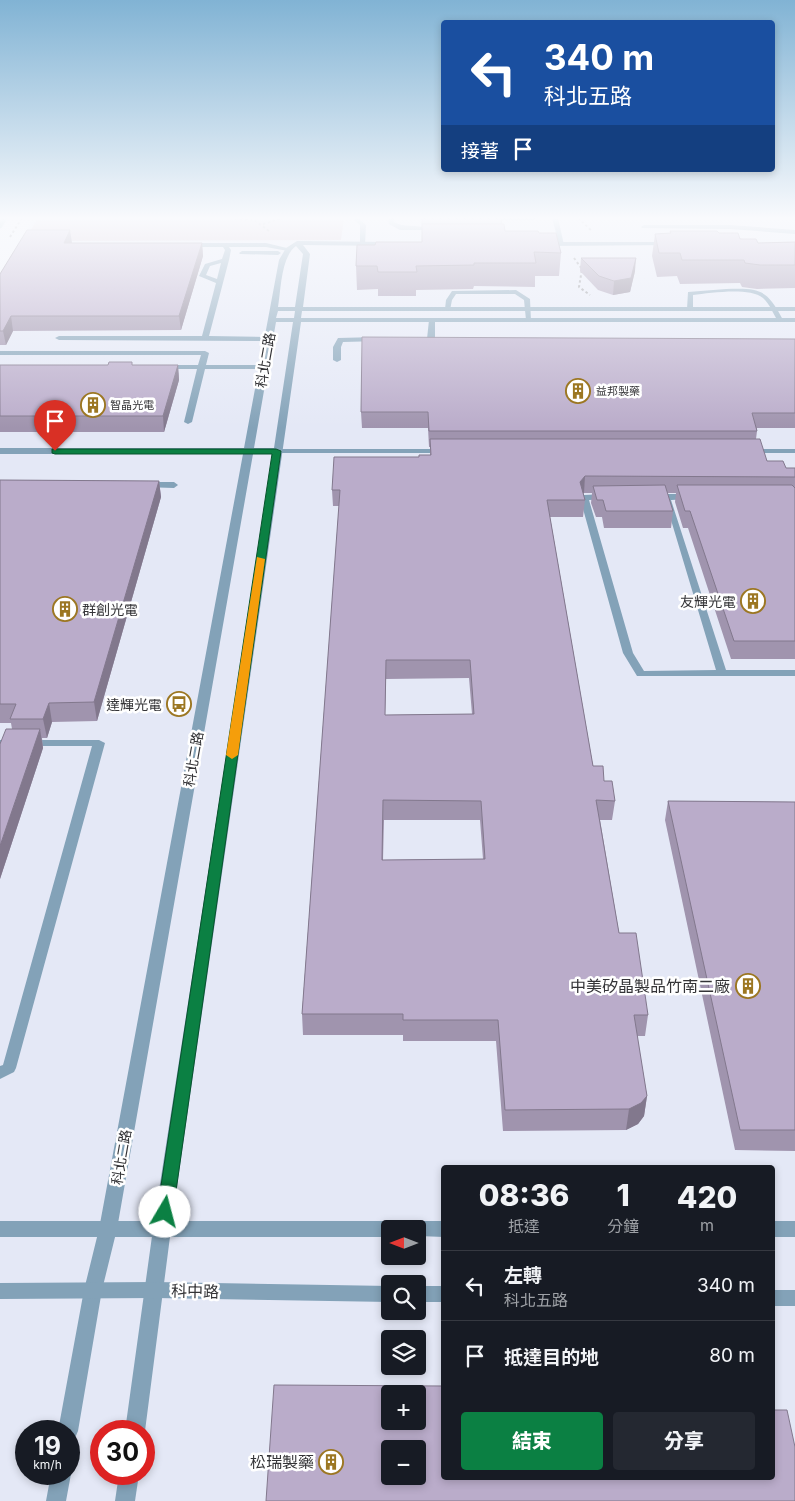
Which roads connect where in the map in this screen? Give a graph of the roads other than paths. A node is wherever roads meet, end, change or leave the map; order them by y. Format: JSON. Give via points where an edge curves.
{"nodes":[{"id":1,"x":218,"y":288,"type":"edge"},
{"id":2,"x":279,"y":288,"type":"edge"},
{"id":3,"x":301,"y":288,"type":"edge"},
{"id":4,"x":274,"y":309,"type":"junction"},
{"id":5,"x":297,"y":309,"type":"junction"},
{"id":6,"x":448,"y":309,"type":"junction"},
{"id":7,"x":528,"y":309,"type":"junction"},
{"id":8,"x":690,"y":309,"type":"junction"},
{"id":9,"x":775,"y":309,"type":"junction"},
{"id":10,"x":795,"y":309,"type":"edge"},
{"id":11,"x":272,"y":320,"type":"junction"},
{"id":12,"x":296,"y":320,"type":"junction"},
{"id":13,"x":432,"y":320,"type":"junction"},
{"id":14,"x":529,"y":320,"type":"junction"},
{"id":15,"x":780,"y":320,"type":"junction"},
{"id":16,"x":795,"y":320,"type":"edge"},
{"id":17,"x":59,"y":338,"type":"dead end"},
{"id":18,"x":205,"y":338,"type":"junction"},
{"id":19,"x":386,"y":339,"type":"edge"},
{"id":20,"x":422,"y":339,"type":"edge"},
{"id":21,"x":431,"y":339,"type":"junction"},
{"id":22,"x":441,"y":339,"type":"edge"},
{"id":23,"x":269,"y":340,"type":"junction"},
{"id":24,"x":0,"y":353,"type":"edge"},
{"id":25,"x":337,"y":360,"type":"dead end"},
{"id":26,"x":154,"y":367,"type":"edge"},
{"id":27,"x":202,"y":367,"type":"junction"},
{"id":28,"x":264,"y":367,"type":"junction"},
{"id":29,"x":188,"y":422,"type":"dead end"},
{"id":30,"x":0,"y":451,"type":"edge"},
{"id":31,"x":248,"y":451,"type":"junction"},
{"id":32,"x":276,"y":451,"type":"junction"},
{"id":33,"x":458,"y":451,"type":"edge"},
{"id":34,"x":742,"y":451,"type":"edge"},
{"id":35,"x":795,"y":451,"type":"edge"},
{"id":36,"x":135,"y":485,"type":"edge"},
{"id":37,"x":174,"y":485,"type":"dead end"},
{"id":38,"x":621,"y":497,"type":"edge"},
{"id":39,"x":639,"y":497,"type":"edge"},
{"id":40,"x":666,"y":497,"type":"junction"},
{"id":41,"x":696,"y":497,"type":"edge"},
{"id":42,"x":722,"y":673,"type":"junction"},
{"id":43,"x":795,"y":673,"type":"edge"},
{"id":44,"x":0,"y":743,"type":"edge"},
{"id":45,"x":0,"y":1073,"type":"edge"},
{"id":46,"x":0,"y":1229,"type":"edge"},
{"id":47,"x":108,"y":1229,"type":"junction"},
{"id":48,"x":162,"y":1229,"type":"junction"},
{"id":49,"x":381,"y":1229,"type":"edge"},
{"id":50,"x":426,"y":1229,"type":"edge"},
{"id":51,"x":441,"y":1229,"type":"edge"},
{"id":52,"x":775,"y":1229,"type":"edge"},
{"id":53,"x":795,"y":1229,"type":"edge"},
{"id":54,"x":92,"y":1290,"type":"junction"},
{"id":55,"x":155,"y":1290,"type":"junction"},
{"id":56,"x":0,"y":1291,"type":"edge"},
{"id":57,"x":381,"y":1294,"type":"edge"},
{"id":58,"x":426,"y":1294,"type":"edge"},
{"id":59,"x":441,"y":1294,"type":"edge"},
{"id":60,"x":775,"y":1298,"type":"edge"},
{"id":61,"x":795,"y":1298,"type":"edge"},
{"id":62,"x":70,"y":1420,"type":"edge"},
{"id":63,"x":137,"y":1420,"type":"edge"},
{"id":64,"x":59,"y":1485,"type":"edge"},
{"id":65,"x":127,"y":1485,"type":"edge"},
{"id":66,"x":56,"y":1501,"type":"edge"},
{"id":67,"x":125,"y":1501,"type":"edge"}],
"edges":[{"from":1,"to":18,"type":"lane"},
{"from":2,"to":4,"type":"street","name":"科北二路"},
{"from":3,"to":5,"type":"street","name":"科北二路"},
{"from":4,"to":5,"type":"street"},
{"from":4,"to":11,"type":"street","name":"科北二路"},
{"from":5,"to":6,"type":"street"},
{"from":5,"to":12,"type":"street","name":"科北二路"},
{"from":6,"to":7,"type":"street"},
{"from":6,"to":7,"type":"lane","via":[[454,292],[516,292],[527,299]]},
{"from":7,"to":8,"type":"street"},
{"from":7,"to":14,"type":"lane"},
{"from":8,"to":9,"type":"street"},
{"from":8,"to":9,"type":"lane","via":[[690,293],[744,292],[761,294]]},
{"from":9,"to":10,"type":"street"},
{"from":9,"to":15,"type":"lane"},
{"from":11,"to":12,"type":"street"},
{"from":11,"to":23,"type":"street","name":"科北二路"},
{"from":12,"to":13,"type":"street"},
{"from":12,"to":32,"type":"street","name":"科北二路"},
{"from":13,"to":14,"type":"street"},
{"from":13,"to":21,"type":"lane"},
{"from":14,"to":15,"type":"street"},
{"from":15,"to":16,"type":"street"},
{"from":17,"to":18,"type":"lane"},
{"from":18,"to":23,"type":"lane"},
{"from":19,"to":25,"type":"lane","via":[[341,340],[337,346]]},
{"from":20,"to":21,"type":"lane"},
{"from":21,"to":22,"type":"lane"},
{"from":23,"to":28,"type":"street","name":"科北二路"},
{"from":24,"to":27,"type":"lane","via":[[205,353]]},
{"from":26,"to":27,"type":"lane"},
{"from":27,"to":28,"type":"lane"},
{"from":27,"to":29,"type":"lane"},
{"from":28,"to":31,"type":"street","name":"科北二路"},
{"from":30,"to":31,"type":"street"},
{"from":31,"to":32,"type":"street"},
{"from":31,"to":47,"type":"street","name":"科北二路"},
{"from":32,"to":33,"type":"lane"},
{"from":32,"to":48,"type":"street","name":"科北二路"},
{"from":34,"to":35,"type":"lane"},
{"from":36,"to":37,"type":"lane"},
{"from":38,"to":42,"type":"lane","via":[[584,498],[628,653],[640,674]]},
{"from":39,"to":40,"type":"lane"},
{"from":40,"to":41,"type":"lane"},
{"from":40,"to":42,"type":"lane"},
{"from":42,"to":43,"type":"lane"},
{"from":44,"to":45,"type":"lane","via":[[100,743],[9,1068]]},
{"from":46,"to":47,"type":"street"},
{"from":47,"to":48,"type":"street"},
{"from":47,"to":54,"type":"street","name":"科北二路"},
{"from":48,"to":49,"type":"street"},
{"from":48,"to":55,"type":"street","name":"科北二路"},
{"from":50,"to":51,"type":"street"},
{"from":52,"to":53,"type":"street"},
{"from":54,"to":55,"type":"street","name":"科中路"},
{"from":54,"to":56,"type":"street","name":"科中路"},
{"from":54,"to":62,"type":"street","name":"科北二路"},
{"from":55,"to":57,"type":"street","name":"科中路"},
{"from":55,"to":63,"type":"street","name":"科北二路"},
{"from":58,"to":59,"type":"street"},
{"from":60,"to":61,"type":"street"},
{"from":64,"to":66,"type":"street"},
{"from":65,"to":67,"type":"street"}]}
